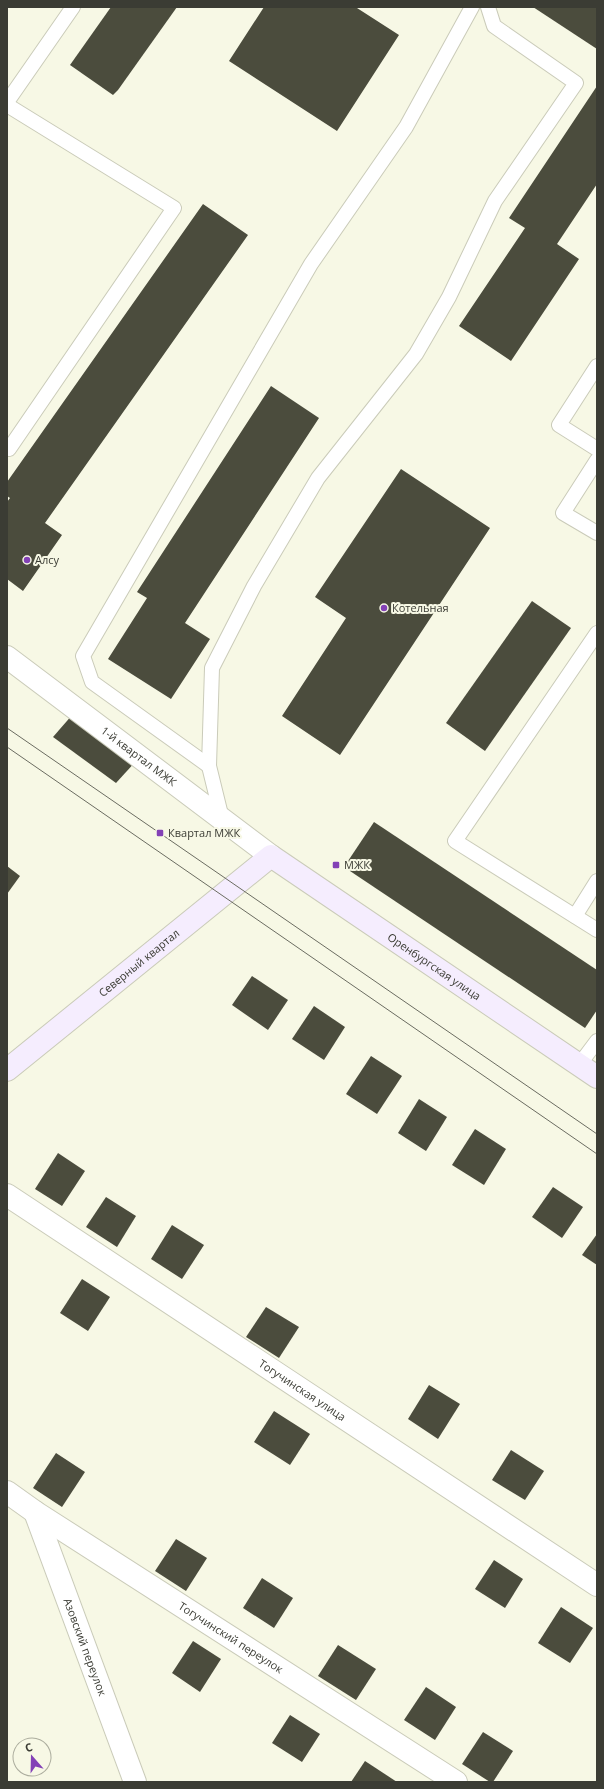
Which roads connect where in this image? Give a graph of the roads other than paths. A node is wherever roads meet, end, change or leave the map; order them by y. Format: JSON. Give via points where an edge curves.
{"nodes":[{"id":1,"x":73,"y":7,"type":"edge"},
{"id":2,"x":472,"y":7,"type":"edge"},
{"id":3,"x":488,"y":7,"type":"edge"},
{"id":4,"x":7,"y":104,"type":"edge"},
{"id":5,"x":597,"y":366,"type":"edge"},
{"id":6,"x":9,"y":449,"type":"dead end"},
{"id":7,"x":597,"y":449,"type":"edge"},
{"id":8,"x":597,"y":460,"type":"edge"},
{"id":9,"x":597,"y":533,"type":"edge"},
{"id":10,"x":597,"y":633,"type":"edge"},
{"id":11,"x":7,"y":657,"type":"edge"},
{"id":12,"x":209,"y":766,"type":"junction"},
{"id":13,"x":222,"y":819,"type":"junction"},
{"id":14,"x":271,"y":856,"type":"junction"},
{"id":15,"x":597,"y":881,"type":"edge"},
{"id":16,"x":575,"y":916,"type":"junction"},
{"id":17,"x":597,"y":930,"type":"edge"},
{"id":18,"x":597,"y":1040,"type":"edge"},
{"id":19,"x":7,"y":1070,"type":"edge"},
{"id":20,"x":588,"y":1071,"type":"edge"},
{"id":21,"x":7,"y":1195,"type":"edge"},
{"id":22,"x":7,"y":1492,"type":"edge"},
{"id":23,"x":36,"y":1512,"type":"junction"},
{"id":24,"x":597,"y":1586,"type":"edge"},
{"id":25,"x":135,"y":1782,"type":"edge"},
{"id":26,"x":456,"y":1782,"type":"edge"}],
"edges":[{"from":1,"to":4,"type":"lane"},
{"from":2,"to":12,"type":"lane","via":[[406,127],[311,264],[83,656],[92,682]]},
{"from":3,"to":12,"type":"lane","via":[[494,26],[576,83],[495,201],[450,297],[416,354],[318,478],[254,586],[212,668]]},
{"from":4,"to":6,"type":"lane","via":[[174,208]]},
{"from":5,"to":7,"type":"lane","via":[[559,425]]},
{"from":8,"to":9,"type":"lane","via":[[563,513]]},
{"from":10,"to":16,"type":"lane","via":[[455,841]]},
{"from":11,"to":13,"type":"street","name":"1-й квартал МЖК"},
{"from":12,"to":13,"type":"lane"},
{"from":13,"to":14,"type":"street","name":"1-й квартал МЖК"},
{"from":14,"to":19,"type":"main road","name":"Северный квартал"},
{"from":14,"to":20,"type":"main road","name":"Оренбургская улица"},
{"from":15,"to":16,"type":"lane"},
{"from":16,"to":17,"type":"lane"},
{"from":18,"to":20,"type":"lane"},
{"from":21,"to":24,"type":"street","name":"Тогучинская улица"},
{"from":22,"to":23,"type":"street","name":"Тогучинский переулок"},
{"from":23,"to":25,"type":"street","name":"Азовский переулок"},
{"from":23,"to":26,"type":"street","name":"Тогучинский переулок"}]}
